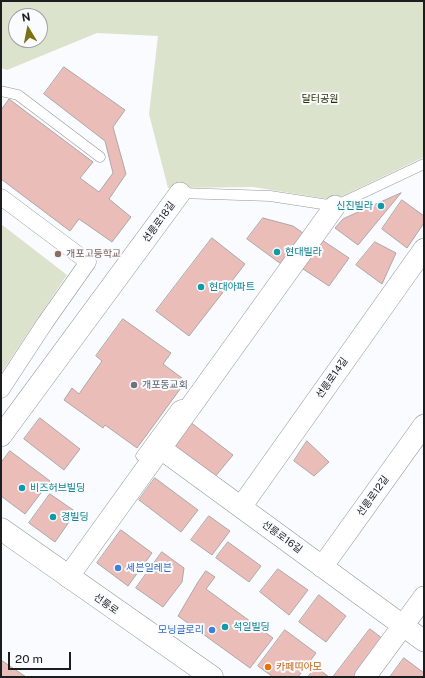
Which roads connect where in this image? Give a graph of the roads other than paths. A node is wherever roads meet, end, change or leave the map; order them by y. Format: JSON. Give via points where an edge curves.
{"nodes":[{"id":1,"x":1,"y":91,"type":"edge"},
{"id":2,"x":100,"y":157,"type":"dead end"},
{"id":3,"x":424,"y":164,"type":"edge"},
{"id":4,"x":180,"y":193,"type":"joint"},
{"id":5,"x":1,"y":197,"type":"edge"},
{"id":6,"x":335,"y":206,"type":"junction"},
{"id":7,"x":424,"y":249,"type":"edge"},
{"id":8,"x":1,"y":390,"type":"edge"},
{"id":9,"x":190,"y":407,"type":"junction"},
{"id":10,"x":424,"y":425,"type":"edge"},
{"id":11,"x":1,"y":436,"type":"edge"},
{"id":12,"x":160,"y":448,"type":"junction"},
{"id":13,"x":141,"y":456,"type":"dead end"},
{"id":14,"x":241,"y":507,"type":"junction"},
{"id":15,"x":1,"y":529,"type":"edge"},
{"id":16,"x":322,"y":567,"type":"junction"},
{"id":17,"x":68,"y":577,"type":"junction"},
{"id":18,"x":424,"y":597,"type":"edge"},
{"id":19,"x":403,"y":626,"type":"junction"},
{"id":20,"x":424,"y":641,"type":"edge"},
{"id":21,"x":212,"y":677,"type":"edge"},
{"id":22,"x":365,"y":677,"type":"edge"}],
"edges":[{"from":1,"to":2,"type":"lane","via":[[18,95]]},
{"from":3,"to":6,"type":"lane"},
{"from":4,"to":6,"type":"lane","name":"선릉로18길","via":[[270,196]]},
{"from":4,"to":11,"type":"street","name":"선릉로18길"},
{"from":5,"to":8,"type":"street","via":[[88,262]]},
{"from":6,"to":9,"type":"street"},
{"from":7,"to":14,"type":"street","name":"선릉로14길"},
{"from":9,"to":12,"type":"street"},
{"from":9,"to":13,"type":"lane","via":[[181,405],[177,408]]},
{"from":10,"to":16,"type":"street","name":"선릉로12길"},
{"from":12,"to":14,"type":"street","name":"선릉로16길"},
{"from":12,"to":17,"type":"street"},
{"from":14,"to":16,"type":"street","name":"선릉로16길"},
{"from":15,"to":17,"type":"street","name":"선릉로"},
{"from":16,"to":19,"type":"street","name":"선릉로16길"},
{"from":17,"to":21,"type":"street","name":"선릉로"},
{"from":18,"to":19,"type":"street"},
{"from":19,"to":20,"type":"street","name":"선릉로16길"},
{"from":19,"to":22,"type":"street"}]}
